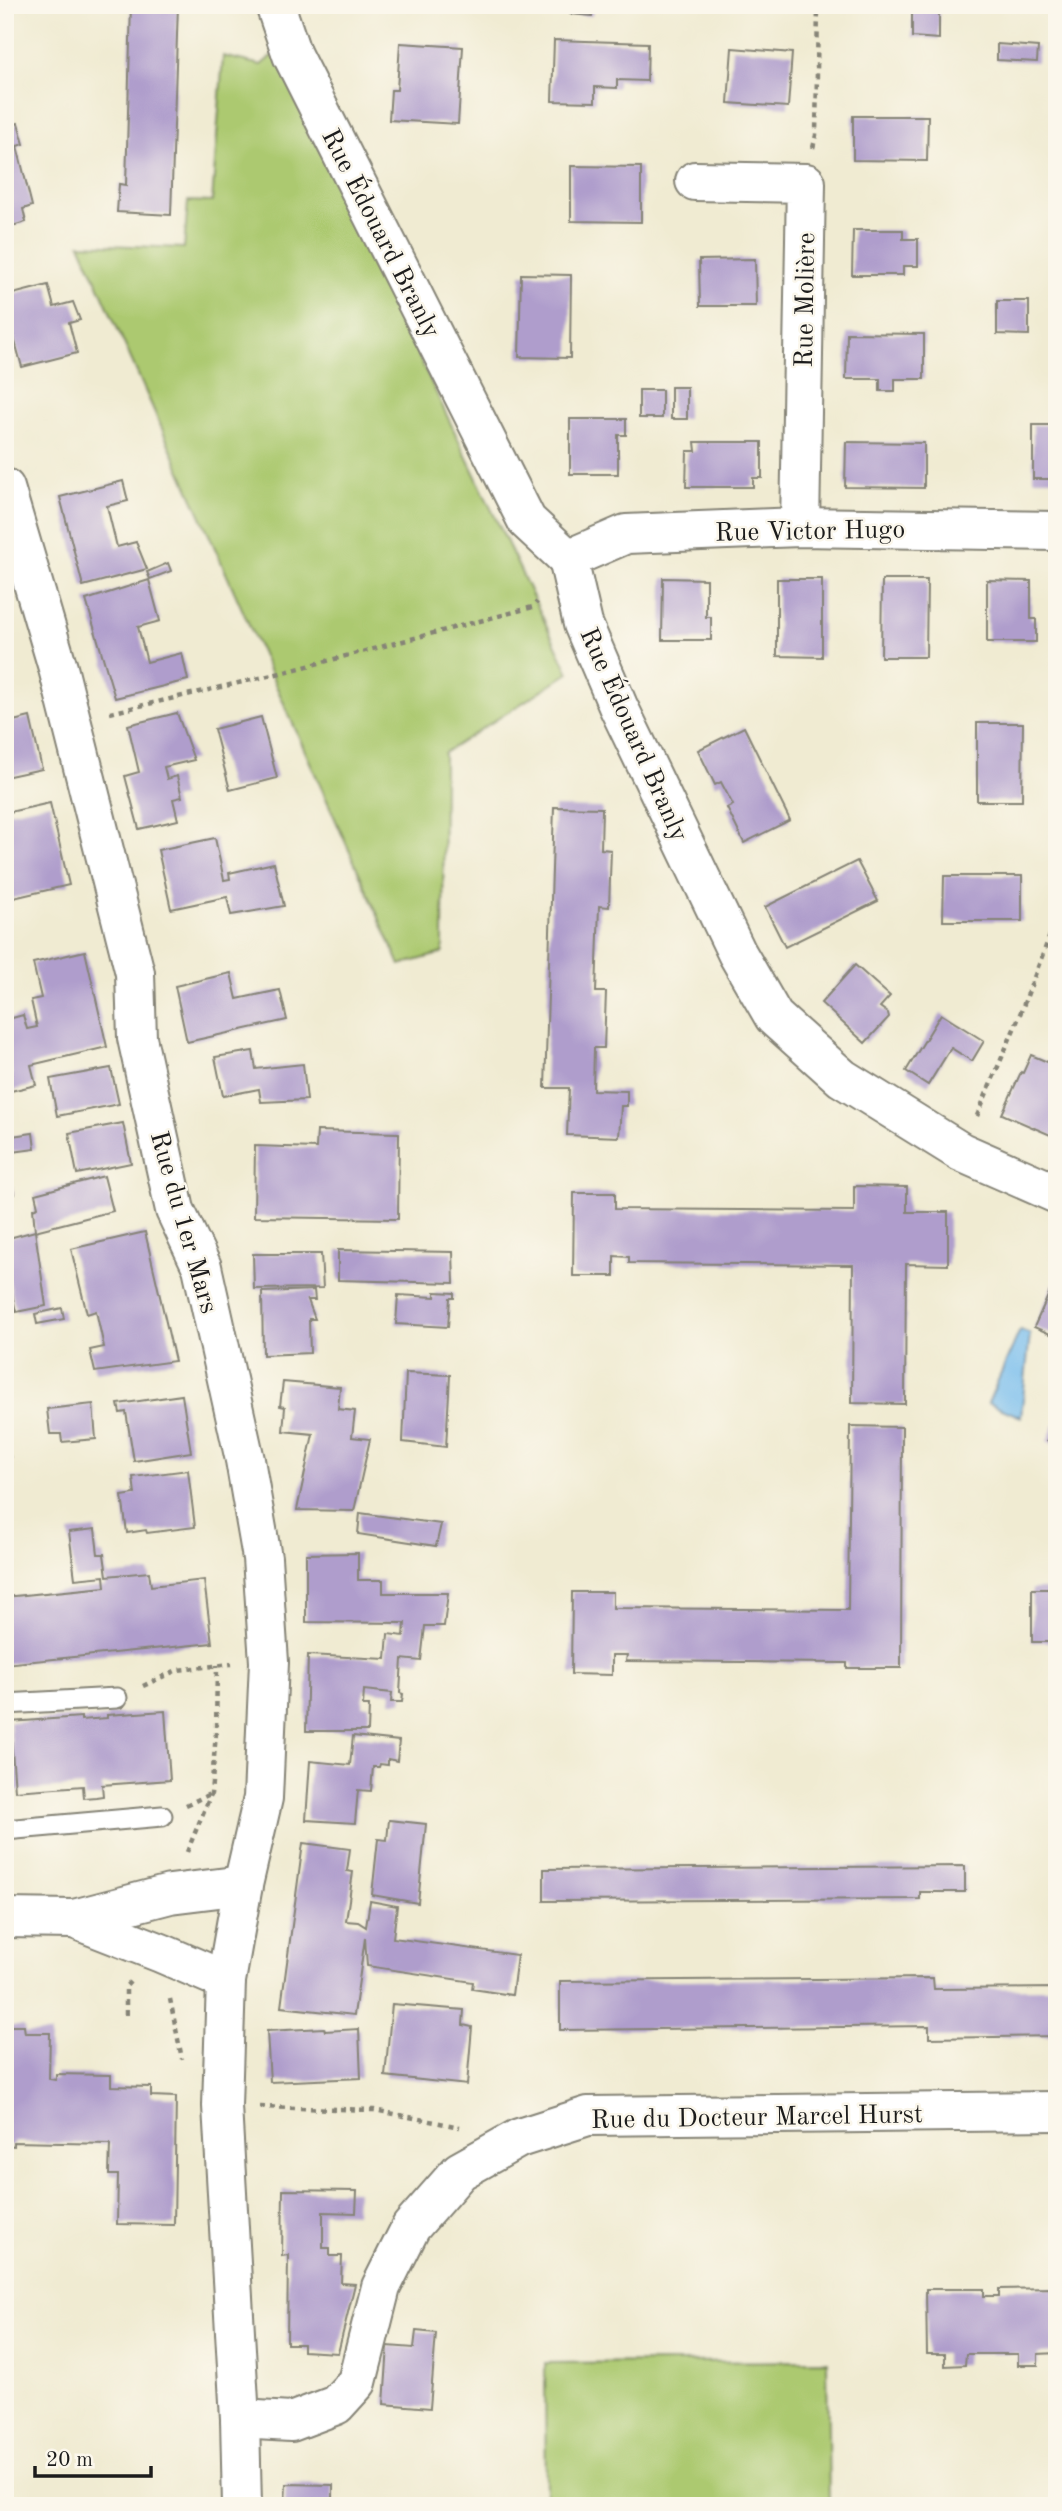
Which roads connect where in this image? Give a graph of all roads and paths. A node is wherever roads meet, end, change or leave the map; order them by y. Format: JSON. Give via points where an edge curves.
{"nodes":[{"id":1,"x":275,"y":5,"type":"edge"},
{"id":2,"x":818,"y":5,"type":"edge"},
{"id":3,"x":695,"y":181,"type":"dead end"},
{"id":4,"x":806,"y":183,"type":"junction"},
{"id":5,"x":7,"y":502,"type":"edge"},
{"id":6,"x":800,"y":527,"type":"junction"},
{"id":7,"x":1057,"y":531,"type":"edge"},
{"id":8,"x":568,"y":559,"type":"junction"},
{"id":9,"x":71,"y":722,"type":"junction"},
{"id":10,"x":1057,"y":917,"type":"edge"},
{"id":11,"x":961,"y":1152,"type":"junction"},
{"id":12,"x":1057,"y":1194,"type":"edge"},
{"id":13,"x":270,"y":1662,"type":"junction"},
{"id":14,"x":216,"y":1665,"type":"junction"},
{"id":15,"x":117,"y":1698,"type":"joint"},
{"id":16,"x":5,"y":1704,"type":"edge"},
{"id":17,"x":211,"y":1794,"type":"dead end"},
{"id":18,"x":162,"y":1816,"type":"dead end"},
{"id":19,"x":5,"y":1830,"type":"edge"},
{"id":20,"x":243,"y":1885,"type":"junction"},
{"id":21,"x":5,"y":1918,"type":"edge"},
{"id":22,"x":75,"y":1919,"type":"junction"},
{"id":23,"x":226,"y":1981,"type":"junction"},
{"id":24,"x":286,"y":2108,"type":"dead end"},
{"id":25,"x":1057,"y":2111,"type":"edge"},
{"id":26,"x":519,"y":2138,"type":"junction"},
{"id":27,"x":240,"y":2419,"type":"junction"},
{"id":28,"x":880,"y":2505,"type":"edge"},
{"id":29,"x":1057,"y":2505,"type":"edge"},
{"id":30,"x":242,"y":2506,"type":"edge"}],
"edges":[{"from":1,"to":8,"type":"street","name":"Rue Édouard Branly","via":[[292,55],[527,521]]},
{"from":2,"to":4,"type":"path","via":[[816,135]]},
{"from":3,"to":4,"type":"street"},
{"from":4,"to":6,"type":"street","name":"Rue Molière"},
{"from":5,"to":9,"type":"street","name":"Rue du 1er Mars"},
{"from":6,"to":7,"type":"street","name":"Rue Victor Hugo"},
{"from":6,"to":8,"type":"street","name":"Rue Victor Hugo","via":[[626,534]]},
{"from":8,"to":9,"type":"path","via":[[533,607]]},
{"from":8,"to":11,"type":"street","name":"Rue Édouard Branly","via":[[583,624],[618,706],[737,953],[774,1017],[842,1078]]},
{"from":9,"to":13,"type":"street","name":"Rue du 1er Mars","via":[[135,973],[137,1038],[175,1210],[202,1267],[245,1460],[261,1558]]},
{"from":10,"to":11,"type":"path"},
{"from":11,"to":12,"type":"street","name":"Rue Édouard Branly"},
{"from":13,"to":14,"type":"path"},
{"from":13,"to":20,"type":"street","name":"Rue du 1er Mars","via":[[263,1798]]},
{"from":14,"to":15,"type":"path","via":[[177,1670]]},
{"from":14,"to":17,"type":"path"},
{"from":15,"to":16,"type":"lane"},
{"from":18,"to":19,"type":"lane"},
{"from":20,"to":22,"type":"street","via":[[170,1894]]},
{"from":20,"to":23,"type":"street","name":"Rue du 1er Mars"},
{"from":21,"to":22,"type":"street"},
{"from":22,"to":23,"type":"street"},
{"from":23,"to":27,"type":"street","name":"Rue du 1er Mars","via":[[222,2106]]},
{"from":24,"to":26,"type":"path","via":[[374,2110]]},
{"from":25,"to":26,"type":"street","name":"Rue du Docteur Marcel Hurst","via":[[588,2116]]},
{"from":26,"to":27,"type":"street","name":"Rue du Docteur Marcel Hurst","via":[[460,2171],[411,2227],[381,2287],[357,2382],[336,2405],[290,2422]]},
{"from":27,"to":30,"type":"street","name":"Rue du 1er Mars"},
{"from":28,"to":29,"type":"path"}]}
